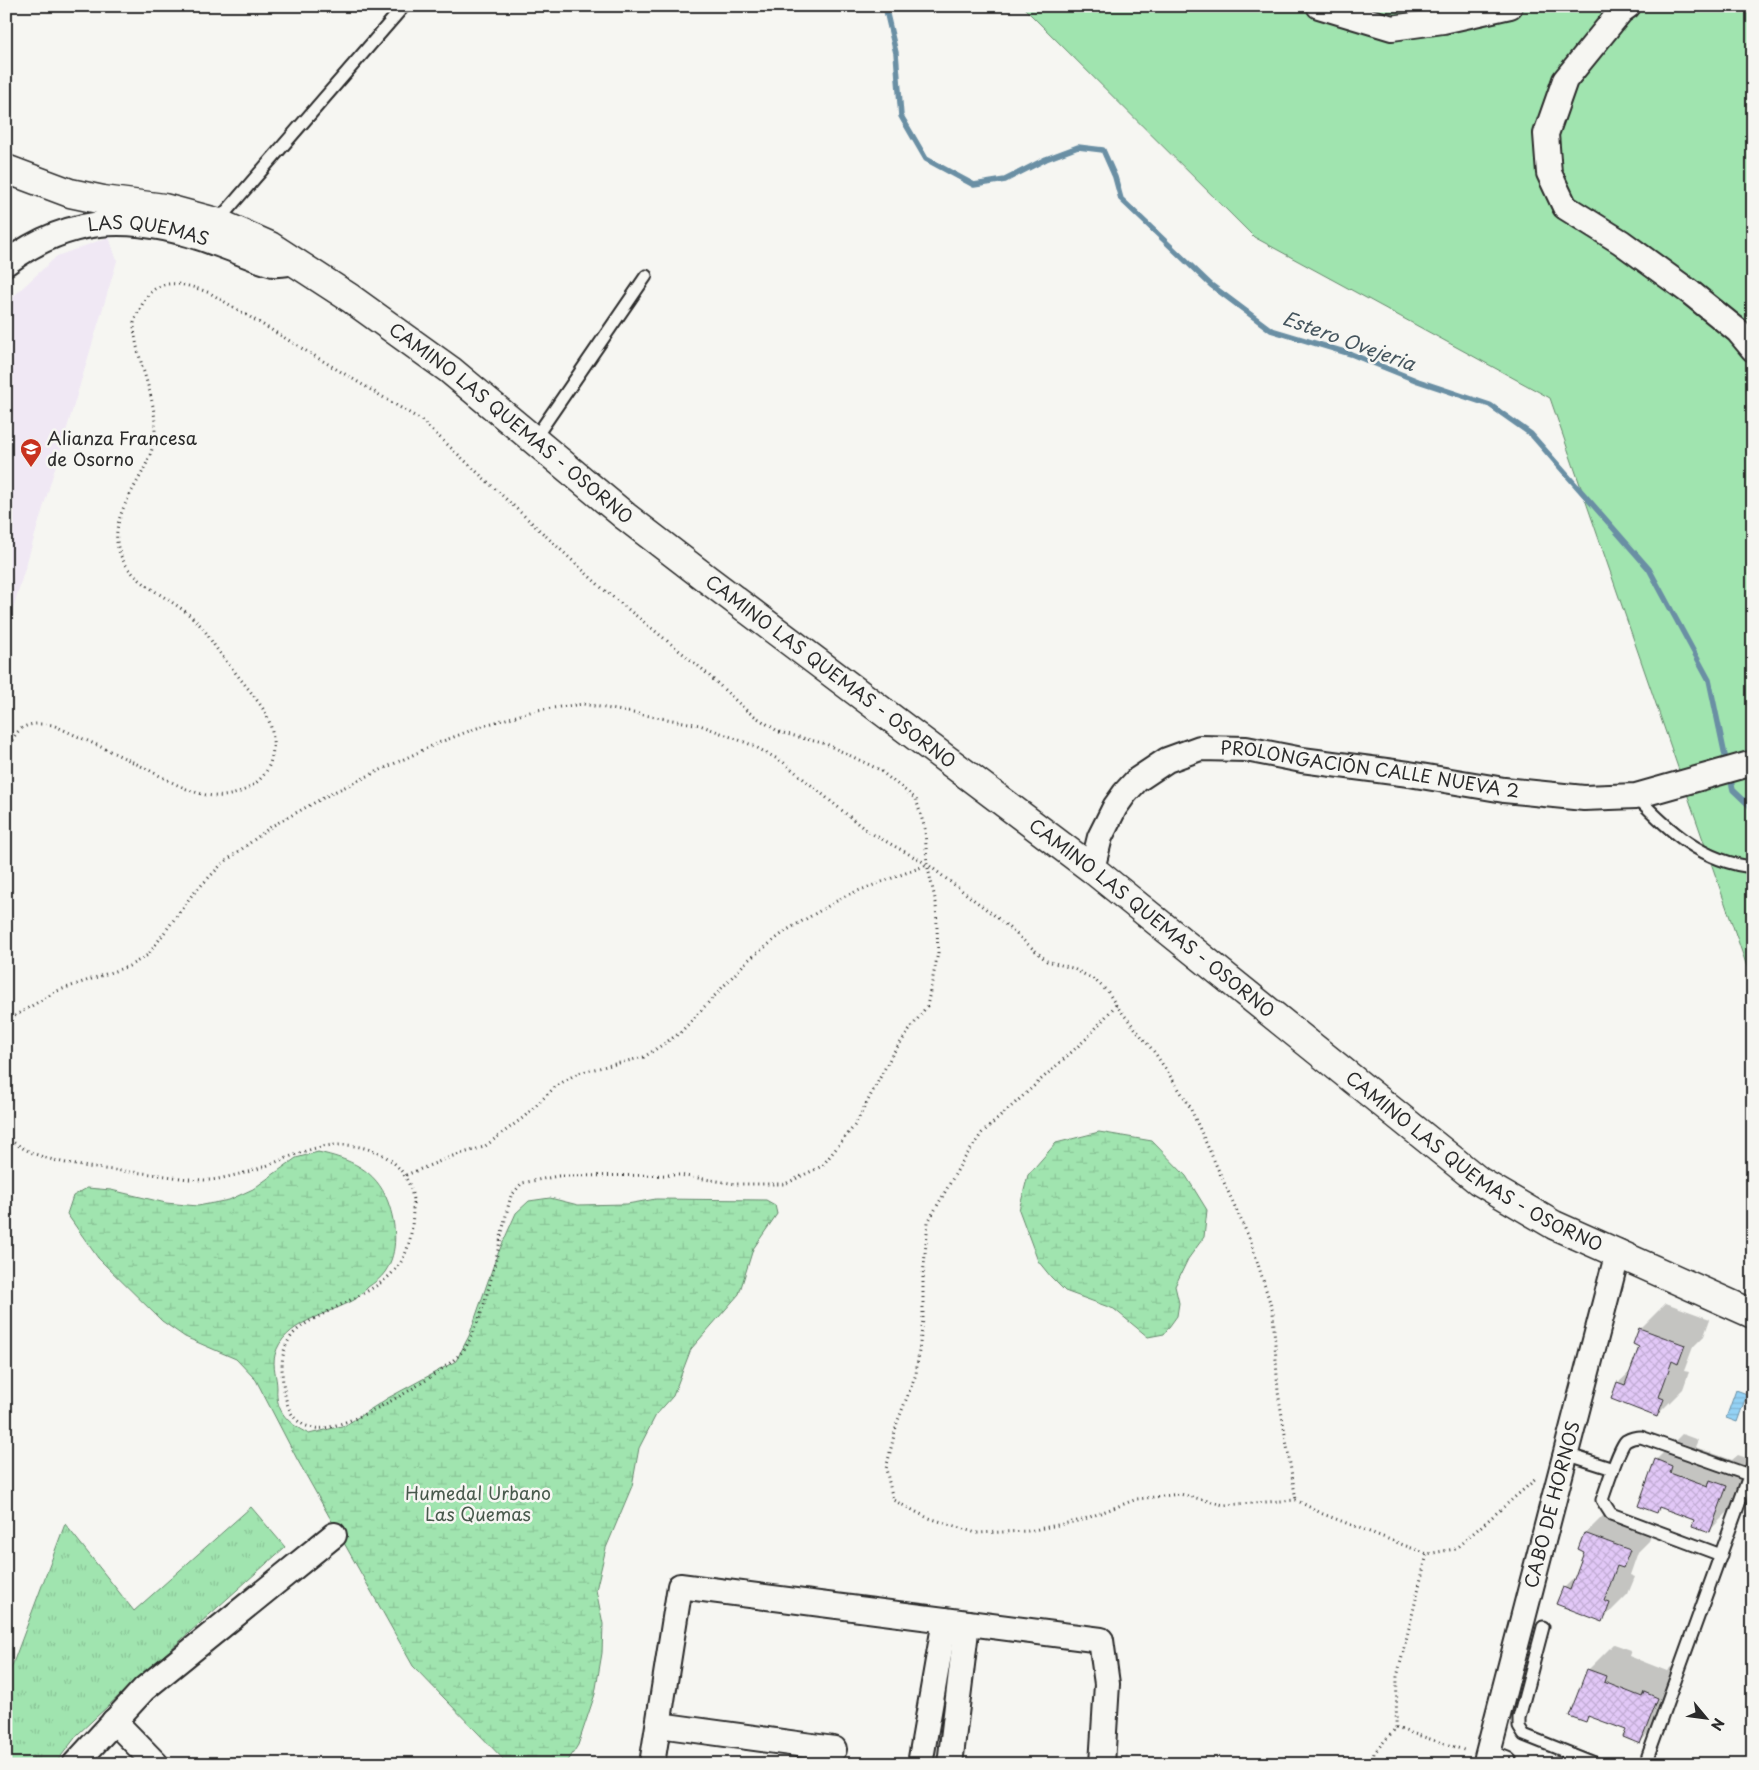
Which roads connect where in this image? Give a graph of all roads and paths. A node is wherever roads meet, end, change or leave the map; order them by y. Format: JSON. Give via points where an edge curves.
{"nodes":[{"id":1,"x":404,"y":6,"type":"edge"},
{"id":2,"x":1319,"y":6,"type":"edge"},
{"id":3,"x":1510,"y":6,"type":"edge"},
{"id":4,"x":1628,"y":6,"type":"edge"},
{"id":5,"x":6,"y":169,"type":"edge"},
{"id":6,"x":216,"y":222,"type":"junction"},
{"id":7,"x":295,"y":262,"type":"junction"},
{"id":8,"x":6,"y":264,"type":"edge"},
{"id":9,"x":646,"y":276,"type":"dead end"},
{"id":10,"x":1753,"y":349,"type":"edge"},
{"id":11,"x":535,"y":438,"type":"junction"},
{"id":12,"x":6,"y":754,"type":"edge"},
{"id":13,"x":1752,"y":763,"type":"edge"},
{"id":14,"x":1636,"y":796,"type":"junction"},
{"id":15,"x":928,"y":864,"type":"junction"},
{"id":16,"x":1753,"y":867,"type":"edge"},
{"id":17,"x":1092,"y":869,"type":"junction"},
{"id":18,"x":1116,"y":1005,"type":"junction"},
{"id":19,"x":6,"y":1021,"type":"edge"},
{"id":20,"x":6,"y":1138,"type":"edge"},
{"id":21,"x":406,"y":1175,"type":"junction"},
{"id":22,"x":1618,"y":1252,"type":"junction"},
{"id":23,"x":1753,"y":1314,"type":"edge"},
{"id":24,"x":1566,"y":1454,"type":"junction"},
{"id":25,"x":1613,"y":1469,"type":"junction"},
{"id":26,"x":1751,"y":1470,"type":"edge"},
{"id":27,"x":1296,"y":1500,"type":"junction"},
{"id":28,"x":334,"y":1535,"type":"dead end"},
{"id":29,"x":1427,"y":1554,"type":"junction"},
{"id":30,"x":1721,"y":1555,"type":"junction"},
{"id":31,"x":956,"y":1621,"type":"junction"},
{"id":32,"x":1543,"y":1627,"type":"dead end"},
{"id":33,"x":114,"y":1720,"type":"junction"},
{"id":34,"x":659,"y":1725,"type":"junction"},
{"id":35,"x":1396,"y":1728,"type":"junction"},
{"id":36,"x":834,"y":1749,"type":"dead end"},
{"id":37,"x":1493,"y":1762,"type":"edge"},
{"id":38,"x":75,"y":1764,"type":"edge"},
{"id":39,"x":156,"y":1764,"type":"edge"},
{"id":40,"x":652,"y":1764,"type":"edge"},
{"id":41,"x":920,"y":1764,"type":"edge"},
{"id":42,"x":950,"y":1764,"type":"edge"},
{"id":43,"x":1102,"y":1764,"type":"edge"},
{"id":44,"x":1372,"y":1764,"type":"edge"},
{"id":45,"x":1597,"y":1764,"type":"edge"},
{"id":46,"x":1645,"y":1764,"type":"edge"}],
"edges":[{"from":1,"to":6,"type":"lane"},
{"from":2,"to":3,"type":"street","via":[[1392,28]]},
{"from":4,"to":10,"type":"street","via":[[1565,80],[1546,134],[1549,173],[1565,207],[1621,242],[1691,293],[1738,331]]},
{"from":5,"to":6,"type":"main road","name":"CAMINO LAS QUEMAS - OSORNO","via":[[70,193],[164,208]]},
{"from":6,"to":7,"type":"main road","name":"CAMINO LAS QUEMAS - OSORNO","via":[[270,246]]},
{"from":7,"to":8,"type":"street","name":"LAS QUEMAS","via":[[274,264],[172,228],[128,222],[61,233]]},
{"from":7,"to":11,"type":"main road","name":"CAMINO LAS QUEMAS - OSORNO","via":[[403,335]]},
{"from":9,"to":11,"type":"lane"},
{"from":11,"to":17,"type":"main road","name":"CAMINO LAS QUEMAS - OSORNO","via":[[633,521]]},
{"from":12,"to":15,"type":"path","via":[[13,736],[22,727],[35,722],[53,725],[182,786],[215,796],[238,793],[256,783],[268,770],[274,752],[272,730],[261,704],[199,624],[174,601],[146,584],[128,568],[118,548],[117,529],[122,509],[152,451],[156,432],[134,324],[145,298],[161,284],[185,284],[210,293],[421,420],[603,589],[702,669],[747,711],[779,732],[826,744],[878,769],[916,799],[925,829]]},
{"from":13,"to":14,"type":"street","name":"PROLONGACIÓN CALLE NUEVA 2"},
{"from":14,"to":16,"type":"lane","via":[[1687,844],[1718,859]]},
{"from":14,"to":17,"type":"street","name":"PROLONGACIÓN CALLE NUEVA 2","via":[[1584,798],[1504,790],[1246,750],[1200,748],[1166,760],[1137,780],[1110,814]]},
{"from":15,"to":18,"type":"path","via":[[1047,960],[1095,980]]},
{"from":15,"to":19,"type":"path","via":[[867,831],[783,762],[752,744],[700,725],[634,712],[583,704],[537,710],[438,743],[334,792],[272,826],[222,864],[192,895],[148,955],[129,966],[58,991]]},
{"from":15,"to":21,"type":"path","via":[[847,895],[787,930],[747,961],[680,1033],[644,1057],[578,1073],[556,1086],[524,1117],[484,1147]]},
{"from":15,"to":21,"type":"path","via":[[936,904],[938,953],[927,1006],[892,1052],[855,1124],[822,1166],[785,1184],[736,1184],[679,1175],[558,1176],[522,1183],[511,1196],[477,1323],[466,1347],[453,1361],[395,1398],[334,1428],[315,1429],[301,1424],[289,1414],[283,1382],[282,1356],[287,1342],[310,1321],[388,1278],[400,1264],[408,1248],[413,1225],[412,1197]]},
{"from":17,"to":22,"type":"main road","name":"CAMINO LAS QUEMAS - OSORNO","via":[[1479,1181],[1554,1224]]},
{"from":18,"to":27,"type":"path","via":[[1155,1053],[1188,1103],[1251,1242],[1272,1312],[1278,1392]]},
{"from":18,"to":27,"type":"path","via":[[1087,1038],[982,1133],[928,1222],[923,1320],[916,1374],[897,1423],[886,1469],[894,1500],[926,1516],[976,1534],[1029,1531],[1082,1520],[1137,1499],[1180,1494],[1224,1505]]},
{"from":20,"to":21,"type":"path","via":[[33,1153],[68,1164],[209,1180],[243,1174],[298,1152],[327,1145],[357,1146],[388,1159]]},
{"from":22,"to":23,"type":"main road","name":"CAMINO LAS QUEMAS - OSORNO"},
{"from":22,"to":24,"type":"street","name":"CABO DE HORNOS"},
{"from":24,"to":25,"type":"lane"},
{"from":24,"to":29,"type":"path","via":[[1455,1549]]},
{"from":24,"to":37,"type":"street","name":"CABO DE HORNOS"},
{"from":25,"to":26,"type":"lane","via":[[1624,1442],[1641,1437]]},
{"from":25,"to":30,"type":"lane","via":[[1602,1500],[1611,1514]]},
{"from":26,"to":30,"type":"lane"},
{"from":27,"to":29,"type":"path","via":[[1323,1514]]},
{"from":28,"to":33,"type":"street","via":[[144,1689]]},
{"from":29,"to":35,"type":"path","via":[[1397,1676]]},
{"from":30,"to":46,"type":"lane"},
{"from":31,"to":34,"type":"street","via":[[680,1586]]},
{"from":31,"to":41,"type":"street"},
{"from":31,"to":42,"type":"street"},
{"from":31,"to":43,"type":"street","via":[[1101,1640],[1107,1684]]},
{"from":32,"to":45,"type":"lane","via":[[1519,1718],[1520,1727],[1524,1735]]},
{"from":33,"to":38,"type":"street"},
{"from":33,"to":39,"type":"street"},
{"from":34,"to":36,"type":"street"},
{"from":34,"to":40,"type":"street"},
{"from":35,"to":37,"type":"path"},
{"from":35,"to":44,"type":"path","via":[[1374,1753]]}]}
